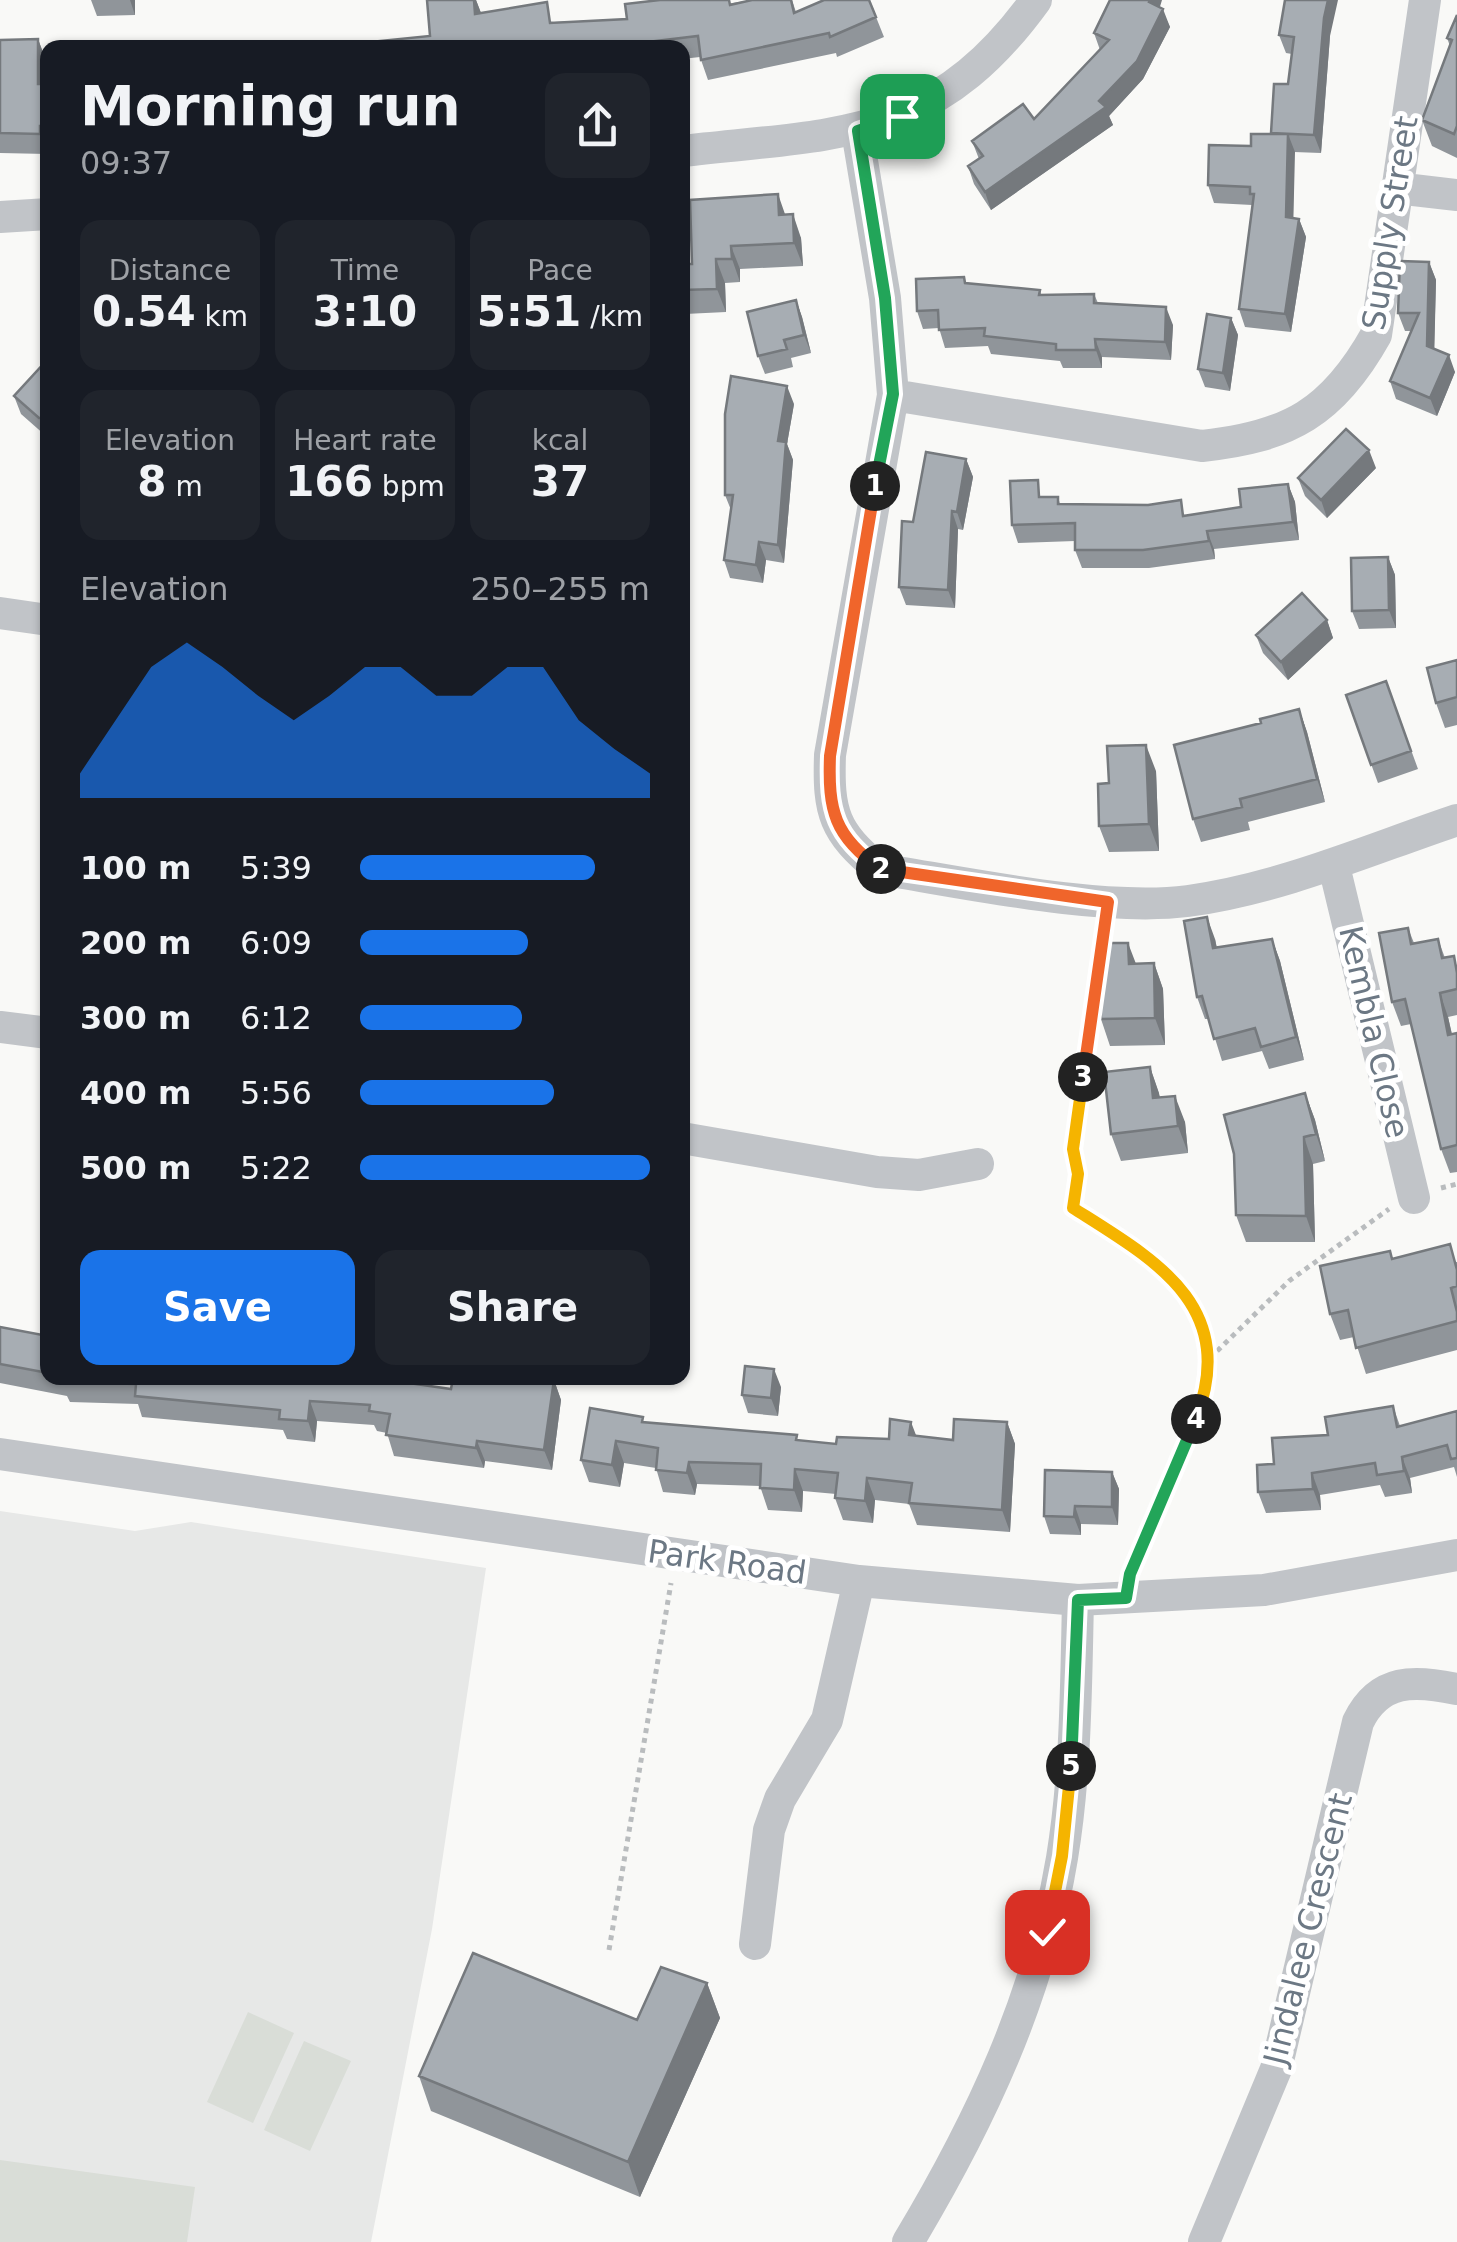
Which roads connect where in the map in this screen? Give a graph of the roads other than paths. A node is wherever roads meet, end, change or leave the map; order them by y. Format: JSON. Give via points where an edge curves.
{"nodes":[{"id":1,"x":1036,"y":0,"type":"edge"},
{"id":2,"x":1425,"y":0,"type":"edge"},
{"id":3,"x":858,"y":131,"type":"junction"},
{"id":4,"x":690,"y":150,"type":"edge"},
{"id":5,"x":1396,"y":188,"type":"junction"},
{"id":6,"x":1457,"y":195,"type":"edge"},
{"id":7,"x":40,"y":214,"type":"edge"},
{"id":8,"x":0,"y":217,"type":"edge"},
{"id":9,"x":893,"y":394,"type":"junction"},
{"id":10,"x":0,"y":613,"type":"edge"},
{"id":11,"x":40,"y":619,"type":"edge"},
{"id":12,"x":1457,"y":820,"type":"edge"},
{"id":13,"x":1334,"y":866,"type":"junction"},
{"id":14,"x":0,"y":1026,"type":"edge"},
{"id":15,"x":40,"y":1033,"type":"edge"},
{"id":16,"x":690,"y":1139,"type":"edge"},
{"id":17,"x":978,"y":1164,"type":"dead end"},
{"id":18,"x":1414,"y":1198,"type":"road end"},
{"id":19,"x":0,"y":1454,"type":"edge"},
{"id":20,"x":1457,"y":1555,"type":"edge"},
{"id":21,"x":859,"y":1581,"type":"junction"},
{"id":22,"x":1078,"y":1600,"type":"junction"},
{"id":23,"x":1457,"y":1690,"type":"edge"},
{"id":24,"x":755,"y":1944,"type":"dead end"},
{"id":25,"x":908,"y":2242,"type":"edge"},
{"id":26,"x":1204,"y":2242,"type":"edge"}],
"edges":[{"from":1,"to":3,"type":"street","via":[[982,64],[942,94]]},
{"from":2,"to":5,"type":"street","name":"Supply Street"},
{"from":3,"to":4,"type":"street"},
{"from":3,"to":9,"type":"street"},
{"from":5,"to":6,"type":"street"},
{"from":5,"to":9,"type":"street","name":"Supply Street","via":[[1376,335],[1352,379],[1305,420],[1251,440],[1202,446]]},
{"from":7,"to":8,"type":"street"},
{"from":9,"to":13,"type":"street","via":[[830,756],[828,797],[850,844],[879,869],[1108,902],[1185,901]]},
{"from":10,"to":11,"type":"street"},
{"from":12,"to":13,"type":"street"},
{"from":13,"to":18,"type":"street","name":"Kembla Close"},
{"from":14,"to":15,"type":"street"},
{"from":16,"to":17,"type":"street","via":[[877,1172],[919,1175]]},
{"from":19,"to":21,"type":"street","name":"Park Road"},
{"from":20,"to":22,"type":"street","name":"Park Road","via":[[1264,1590]]},
{"from":21,"to":22,"type":"street","name":"Park Road"},
{"from":21,"to":24,"type":"street","via":[[828,1720],[769,1830]]},
{"from":22,"to":25,"type":"street","via":[[1074,1736],[1047,1932],[1006,2056],[962,2152]]},
{"from":23,"to":26,"type":"street","name":"Jindalee Crescent","via":[[1402,1683],[1376,1695],[1358,1722],[1276,2069]]}]}
